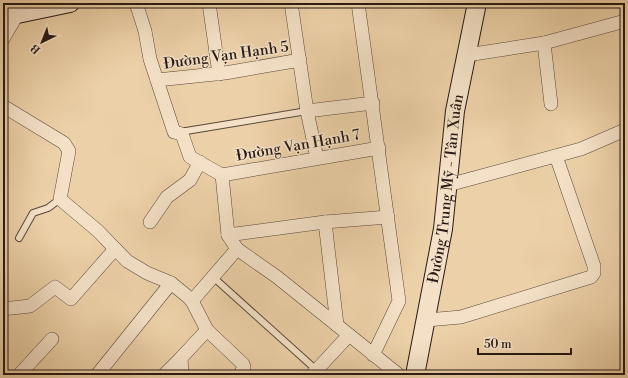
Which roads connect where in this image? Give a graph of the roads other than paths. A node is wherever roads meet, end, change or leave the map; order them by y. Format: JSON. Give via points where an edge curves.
{"nodes":[{"id":1,"x":70,"y":3,"type":"edge"},
{"id":2,"x":136,"y":3,"type":"edge"},
{"id":3,"x":210,"y":3,"type":"edge"},
{"id":4,"x":291,"y":3,"type":"edge"},
{"id":5,"x":358,"y":3,"type":"edge"},
{"id":6,"x":477,"y":3,"type":"edge"},
{"id":7,"x":43,"y":6,"type":"edge"},
{"id":8,"x":11,"y":15,"type":"edge"},
{"id":9,"x":625,"y":21,"type":"edge"},
{"id":10,"x":3,"y":39,"type":"edge"},
{"id":11,"x":544,"y":43,"type":"junction"},
{"id":12,"x":467,"y":55,"type":"junction"},
{"id":13,"x":300,"y":60,"type":"junction"},
{"id":14,"x":219,"y":74,"type":"junction"},
{"id":15,"x":157,"y":80,"type":"junction"},
{"id":16,"x":373,"y":104,"type":"junction"},
{"id":17,"x":551,"y":104,"type":"dead end"},
{"id":18,"x":3,"y":106,"type":"edge"},
{"id":19,"x":307,"y":111,"type":"junction"},
{"id":20,"x":625,"y":130,"type":"edge"},
{"id":21,"x":180,"y":132,"type":"junction"},
{"id":22,"x":379,"y":148,"type":"junction"},
{"id":23,"x":556,"y":156,"type":"junction"},
{"id":24,"x":317,"y":158,"type":"junction"},
{"id":25,"x":200,"y":162,"type":"junction"},
{"id":26,"x":222,"y":175,"type":"junction"},
{"id":27,"x":448,"y":185,"type":"junction"},
{"id":28,"x":60,"y":199,"type":"junction"},
{"id":29,"x":388,"y":217,"type":"junction"},
{"id":30,"x":150,"y":222,"type":"dead end"},
{"id":31,"x":325,"y":222,"type":"junction"},
{"id":32,"x":228,"y":235,"type":"junction"},
{"id":33,"x":19,"y":238,"type":"dead end"},
{"id":34,"x":115,"y":249,"type":"junction"},
{"id":35,"x":237,"y":249,"type":"junction"},
{"id":36,"x":213,"y":277,"type":"junction"},
{"id":37,"x":171,"y":283,"type":"junction"},
{"id":38,"x":192,"y":301,"type":"junction"},
{"id":39,"x":3,"y":309,"type":"edge"},
{"id":40,"x":427,"y":320,"type":"junction"},
{"id":41,"x":337,"y":325,"type":"junction"},
{"id":42,"x":208,"y":330,"type":"junction"},
{"id":43,"x":349,"y":335,"type":"junction"},
{"id":44,"x":52,"y":339,"type":"dead end"},
{"id":45,"x":373,"y":355,"type":"junction"},
{"id":46,"x":180,"y":358,"type":"junction"},
{"id":47,"x":317,"y":373,"type":"edge"},
{"id":48,"x":19,"y":375,"type":"edge"},
{"id":49,"x":97,"y":375,"type":"edge"},
{"id":50,"x":164,"y":375,"type":"edge"},
{"id":51,"x":182,"y":375,"type":"edge"},
{"id":52,"x":240,"y":375,"type":"edge"},
{"id":53,"x":398,"y":375,"type":"edge"},
{"id":54,"x":415,"y":375,"type":"edge"}],
"edges":[{"from":1,"to":7,"type":"street"},
{"from":2,"to":15,"type":"street"},
{"from":3,"to":14,"type":"street"},
{"from":4,"to":13,"type":"street"},
{"from":5,"to":16,"type":"street"},
{"from":6,"to":12,"type":"street","name":"Đường Trung Mỹ - Tân Xuân"},
{"from":7,"to":8,"type":"street"},
{"from":8,"to":10,"type":"street"},
{"from":9,"to":11,"type":"street"},
{"from":11,"to":12,"type":"street"},
{"from":11,"to":17,"type":"street"},
{"from":12,"to":27,"type":"street","name":"Đường Trung Mỹ - Tân Xuân","via":[[456,111]]},
{"from":13,"to":14,"type":"street","name":"Đường Vạn Hạnh 5"},
{"from":13,"to":19,"type":"street"},
{"from":14,"to":15,"type":"street","name":"Đường Vạn Hạnh 5"},
{"from":15,"to":21,"type":"street","via":[[174,132]]},
{"from":16,"to":19,"type":"street"},
{"from":16,"to":22,"type":"street"},
{"from":18,"to":28,"type":"street","via":[[59,139],[67,147],[69,151]]},
{"from":19,"to":21,"type":"lane"},
{"from":19,"to":24,"type":"street"},
{"from":20,"to":23,"type":"street","via":[[581,149]]},
{"from":21,"to":25,"type":"street","via":[[190,157]]},
{"from":22,"to":24,"type":"street","name":"Đường Vạn Hạnh 7"},
{"from":22,"to":29,"type":"street"},
{"from":23,"to":27,"type":"street"},
{"from":23,"to":40,"type":"street","via":[[594,266],[591,277],[462,318]]},
{"from":24,"to":26,"type":"street","name":"Đường Vạn Hạnh 7"},
{"from":25,"to":26,"type":"street"},
{"from":25,"to":30,"type":"street","via":[[190,180],[167,197]]},
{"from":26,"to":32,"type":"street"},
{"from":27,"to":40,"type":"street","name":"Đường Trung Mỹ - Tân Xuân"},
{"from":28,"to":33,"type":"lane","via":[[48,208],[33,213]]},
{"from":28,"to":34,"type":"street"},
{"from":29,"to":31,"type":"street"},
{"from":29,"to":45,"type":"street","via":[[399,301]]},
{"from":31,"to":32,"type":"street"},
{"from":31,"to":41,"type":"street"},
{"from":32,"to":35,"type":"street"},
{"from":34,"to":37,"type":"street","via":[[133,265]]},
{"from":34,"to":39,"type":"street","via":[[71,299],[55,287],[30,306]]},
{"from":35,"to":36,"type":"street"},
{"from":35,"to":41,"type":"street"},
{"from":36,"to":38,"type":"street"},
{"from":36,"to":47,"type":"lane"},
{"from":37,"to":38,"type":"street"},
{"from":37,"to":49,"type":"street"},
{"from":38,"to":42,"type":"street"},
{"from":40,"to":54,"type":"street","name":"Đường Trung Mỹ - Tân Xuân"},
{"from":41,"to":43,"type":"street"},
{"from":42,"to":46,"type":"street"},
{"from":42,"to":52,"type":"street","via":[[243,364]]},
{"from":43,"to":45,"type":"street"},
{"from":43,"to":47,"type":"street"},
{"from":44,"to":48,"type":"street"},
{"from":45,"to":53,"type":"street"},
{"from":46,"to":50,"type":"street"},
{"from":46,"to":51,"type":"street"}]}
